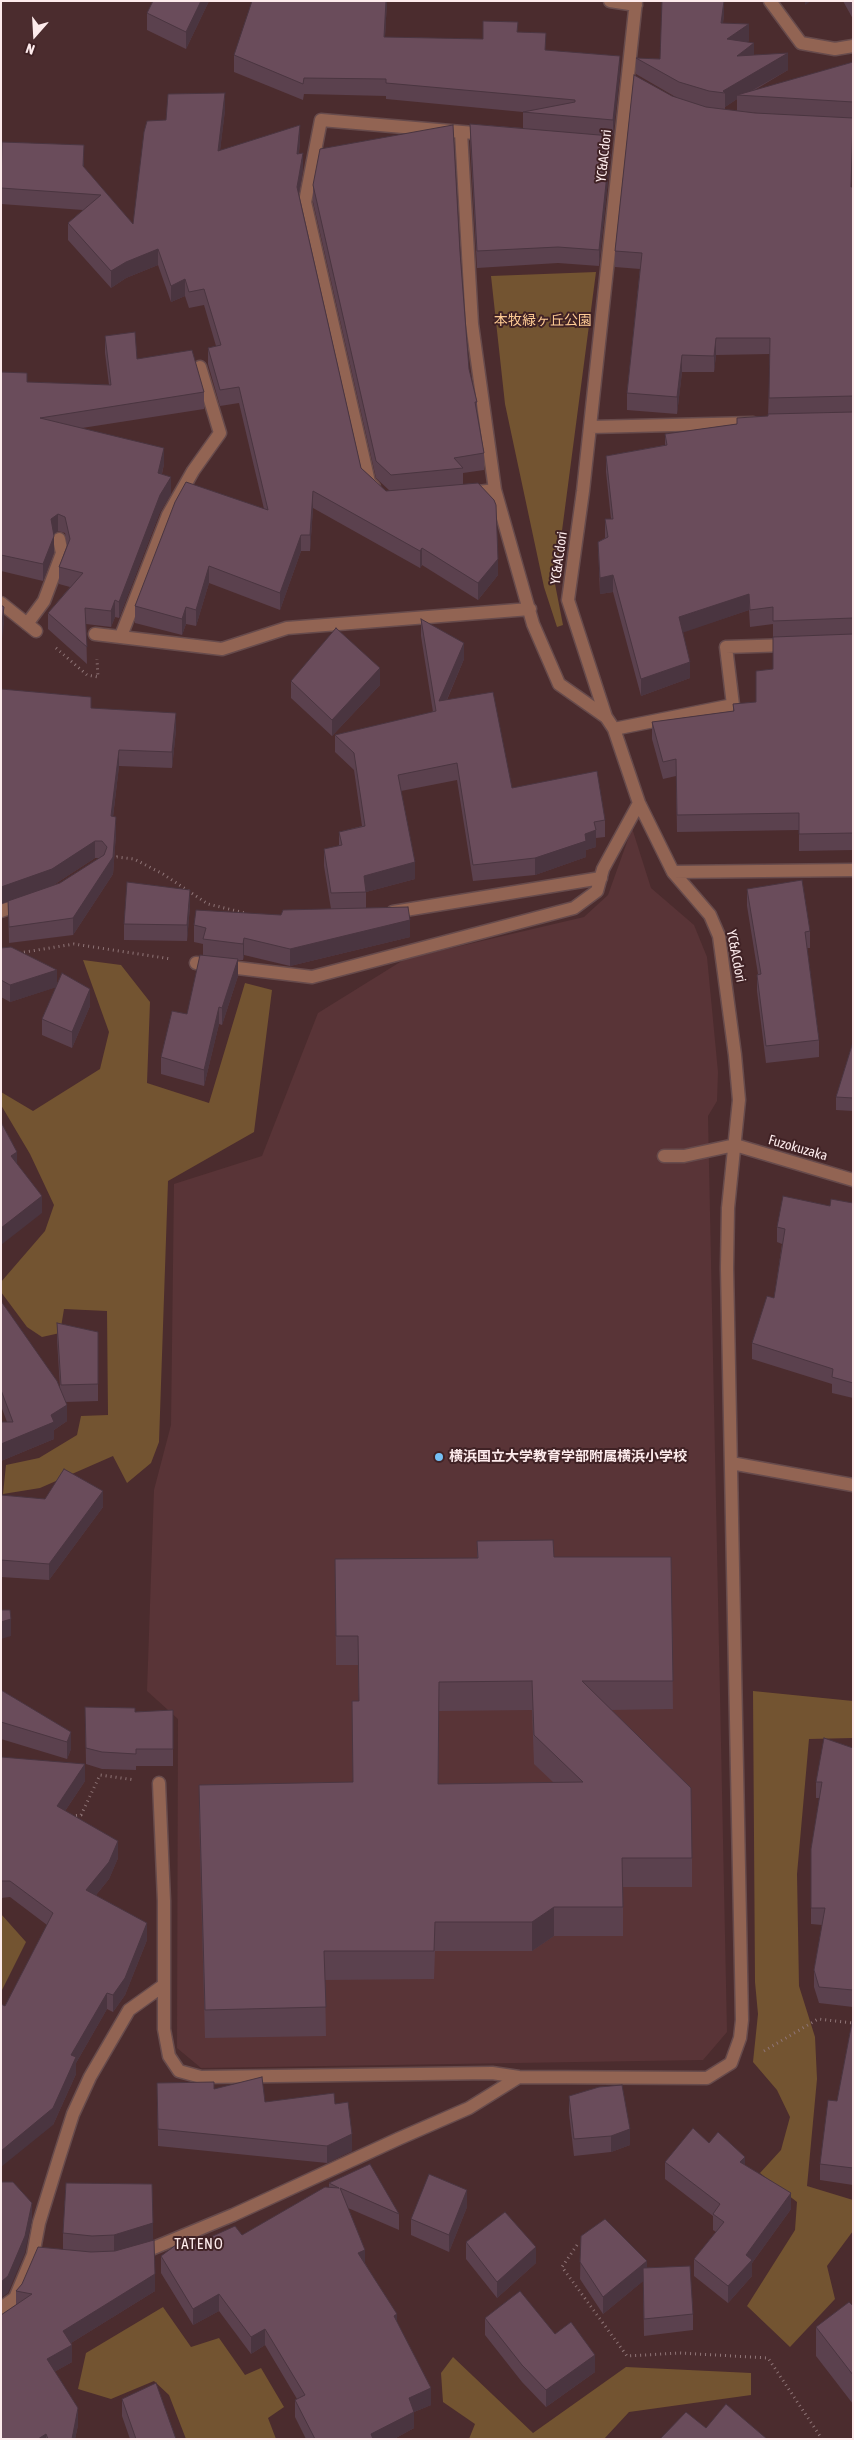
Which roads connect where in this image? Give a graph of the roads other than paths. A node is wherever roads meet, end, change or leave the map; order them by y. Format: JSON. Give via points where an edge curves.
{"nodes":[{"id":1,"x":610,"y":1,"type":"edge"},
{"id":2,"x":770,"y":1,"type":"edge"},
{"id":3,"x":636,"y":3,"type":"edge"},
{"id":4,"x":853,"y":46,"type":"edge"},
{"id":5,"x":628,"y":79,"type":"junction"},
{"id":6,"x":644,"y":88,"type":"edge"},
{"id":7,"x":461,"y":132,"type":"junction"},
{"id":8,"x":498,"y":135,"type":"edge"},
{"id":9,"x":200,"y":366,"type":"dead end"},
{"id":10,"x":764,"y":423,"type":"edge"},
{"id":11,"x":590,"y":426,"type":"junction"},
{"id":12,"x":495,"y":490,"type":"junction"},
{"id":13,"x":382,"y":494,"type":"edge"},
{"id":14,"x":456,"y":494,"type":"edge"},
{"id":15,"x":59,"y":539,"type":"dead end"},
{"id":16,"x":4,"y":600,"type":"edge"},
{"id":17,"x":530,"y":609,"type":"junction"},
{"id":18,"x":95,"y":634,"type":"road end"},
{"id":19,"x":120,"y":636,"type":"junction"},
{"id":20,"x":804,"y":645,"type":"edge"},
{"id":21,"x":606,"y":717,"type":"junction"},
{"id":22,"x":614,"y":729,"type":"junction"},
{"id":23,"x":639,"y":803,"type":"junction"},
{"id":24,"x":853,"y":870,"type":"edge"},
{"id":25,"x":673,"y":872,"type":"junction"},
{"id":26,"x":601,"y":878,"type":"junction"},
{"id":27,"x":38,"y":899,"type":"edge"},
{"id":28,"x":1,"y":911,"type":"edge"},
{"id":29,"x":376,"y":914,"type":"edge"},
{"id":30,"x":196,"y":963,"type":"edge"},
{"id":31,"x":735,"y":1145,"type":"junction"},
{"id":32,"x":664,"y":1156,"type":"dead end"},
{"id":33,"x":853,"y":1180,"type":"edge"},
{"id":34,"x":731,"y":1463,"type":"junction"},
{"id":35,"x":853,"y":1485,"type":"edge"},
{"id":36,"x":159,"y":1784,"type":"road end"},
{"id":37,"x":164,"y":1985,"type":"junction"},
{"id":38,"x":519,"y":2077,"type":"junction"},
{"id":39,"x":124,"y":2258,"type":"edge"},
{"id":40,"x":1,"y":2308,"type":"edge"}],
"edges":[{"from":1,"to":3,"type":"street"},
{"from":2,"to":4,"type":"street","via":[[801,42],[835,49]]},
{"from":3,"to":5,"type":"street","name":"YC&ACdori"},
{"from":5,"to":6,"type":"street"},
{"from":5,"to":11,"type":"street","name":"YC&ACdori","via":[[616,144]]},
{"from":7,"to":8,"type":"street"},
{"from":7,"to":12,"type":"street","via":[[472,324]]},
{"from":7,"to":13,"type":"street","via":[[321,120],[305,202],[369,482]]},
{"from":9,"to":19,"type":"street","via":[[220,433],[168,515]]},
{"from":10,"to":11,"type":"street"},
{"from":11,"to":21,"type":"street","name":"YC&ACdori","via":[[568,600]]},
{"from":12,"to":14,"type":"street"},
{"from":12,"to":17,"type":"street"},
{"from":15,"to":16,"type":"street","via":[[62,553],[32,627]]},
{"from":17,"to":19,"type":"street","via":[[287,628],[222,649]]},
{"from":17,"to":21,"type":"street","via":[[533,624],[560,684]]},
{"from":18,"to":19,"type":"street"},
{"from":20,"to":22,"type":"street","via":[[726,647],[733,705]]},
{"from":21,"to":22,"type":"street","name":"YC&ACdori"},
{"from":22,"to":23,"type":"street","name":"YC&ACdori"},
{"from":23,"to":25,"type":"street","name":"YC&ACdori"},
{"from":23,"to":26,"type":"street"},
{"from":24,"to":25,"type":"street"},
{"from":25,"to":31,"type":"street","name":"YC&ACdori","via":[[710,915],[719,936],[736,1055],[739,1100]]},
{"from":26,"to":29,"type":"street"},
{"from":26,"to":30,"type":"street","via":[[597,890],[574,908],[312,977]]},
{"from":27,"to":28,"type":"street"},
{"from":31,"to":32,"type":"street","via":[[684,1156]]},
{"from":31,"to":33,"type":"street","name":"Fuzokuzaka"},
{"from":31,"to":34,"type":"street","name":"YC&ACdori","via":[[728,1208]]},
{"from":34,"to":35,"type":"street"},
{"from":34,"to":38,"type":"street","name":"YC&ACdori","via":[[740,2038],[730,2063],[707,2078]]},
{"from":36,"to":37,"type":"street"},
{"from":37,"to":38,"type":"street","via":[[164,2030],[168,2056],[179,2071],[201,2078],[492,2073]]},
{"from":37,"to":40,"type":"street","via":[[129,2010],[90,2077],[73,2114],[39,2224],[38,2255],[16,2298]]},
{"from":38,"to":39,"type":"street","via":[[469,2108],[233,2215]]}]}
